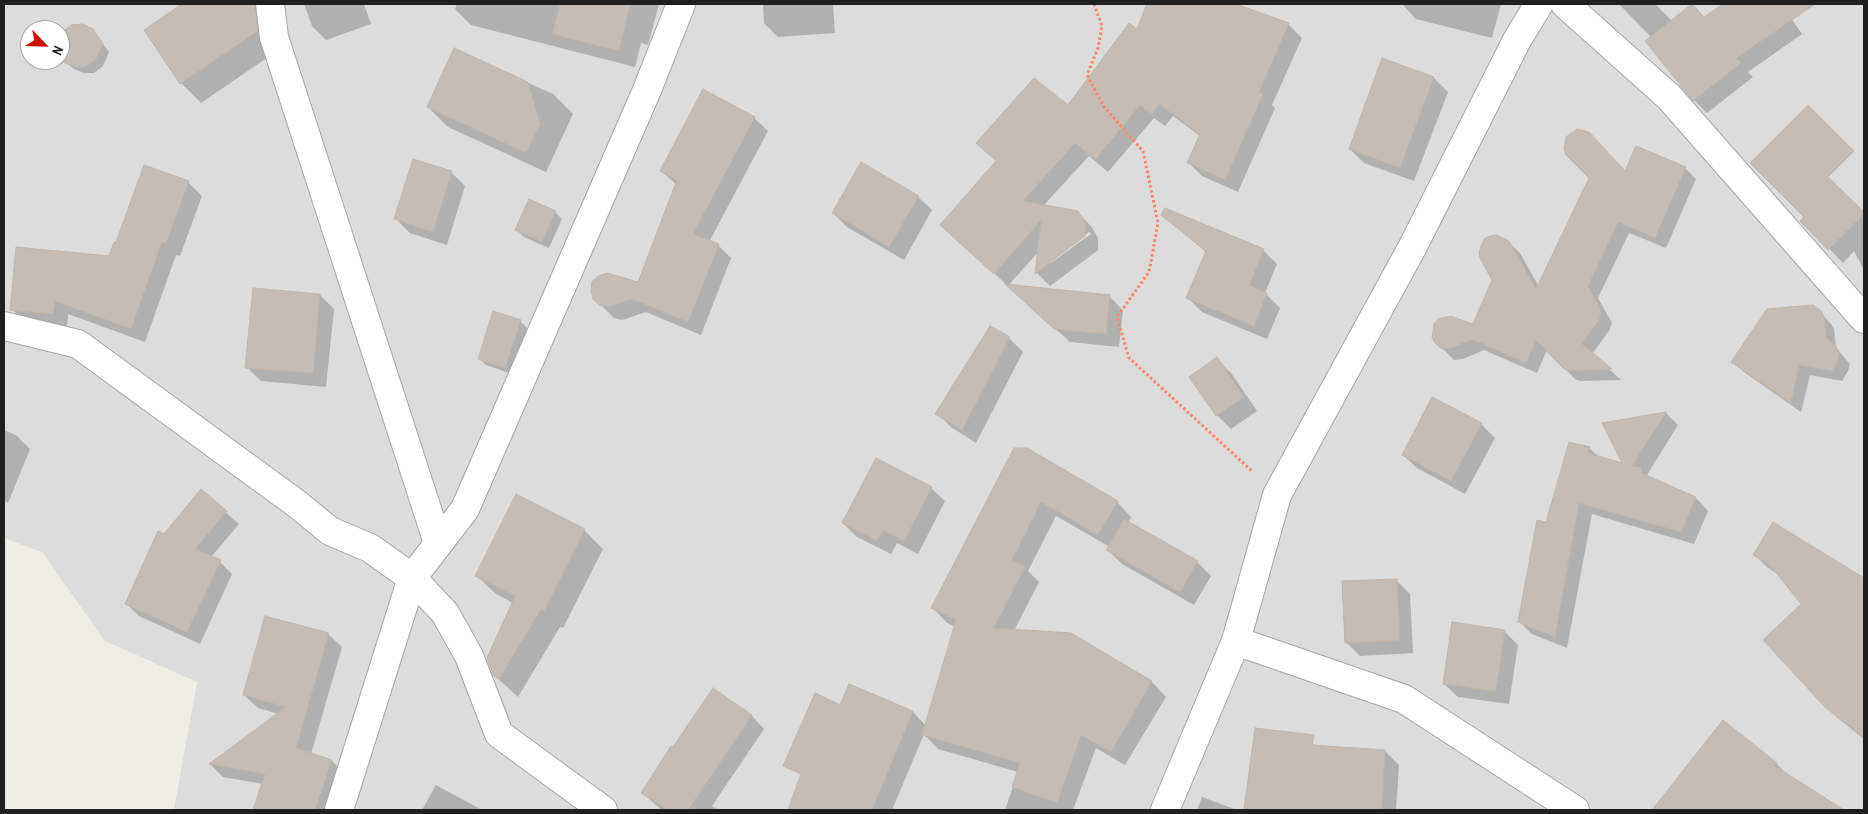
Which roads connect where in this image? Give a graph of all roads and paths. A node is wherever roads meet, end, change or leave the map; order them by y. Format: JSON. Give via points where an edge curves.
{"nodes":[{"id":1,"x":270,"y":4,"type":"edge"},
{"id":2,"x":681,"y":4,"type":"edge"},
{"id":3,"x":1094,"y":4,"type":"edge"},
{"id":4,"x":1539,"y":4,"type":"edge"},
{"id":5,"x":1565,"y":4,"type":"edge"},
{"id":6,"x":1864,"y":319,"type":"edge"},
{"id":7,"x":4,"y":326,"type":"edge"},
{"id":8,"x":1277,"y":494,"type":"junction"},
{"id":9,"x":438,"y":543,"type":"junction"},
{"id":10,"x":412,"y":578,"type":"junction"},
{"id":11,"x":1236,"y":641,"type":"junction"},
{"id":12,"x":339,"y":810,"type":"edge"},
{"id":13,"x":603,"y":810,"type":"edge"},
{"id":14,"x":1164,"y":810,"type":"edge"},
{"id":15,"x":1575,"y":810,"type":"edge"}],
"edges":[{"from":1,"to":9,"type":"street","via":[[274,37]]},
{"from":2,"to":9,"type":"street","via":[[647,90],[465,509]]},
{"from":3,"to":8,"type":"path","via":[[1102,26],[1098,48],[1087,75],[1104,107],[1143,151],[1158,223],[1149,272],[1117,318],[1129,358]]},
{"from":4,"to":8,"type":"street","via":[[1517,40],[1413,246]]},
{"from":5,"to":6,"type":"street","via":[[1669,97]]},
{"from":7,"to":10,"type":"street","via":[[78,344],[330,530],[370,548]]},
{"from":8,"to":11,"type":"street"},
{"from":9,"to":10,"type":"street"},
{"from":10,"to":12,"type":"street"},
{"from":10,"to":13,"type":"street","via":[[445,613],[469,656],[499,734]]},
{"from":11,"to":14,"type":"street"},
{"from":11,"to":15,"type":"street","via":[[1404,699]]}]}
